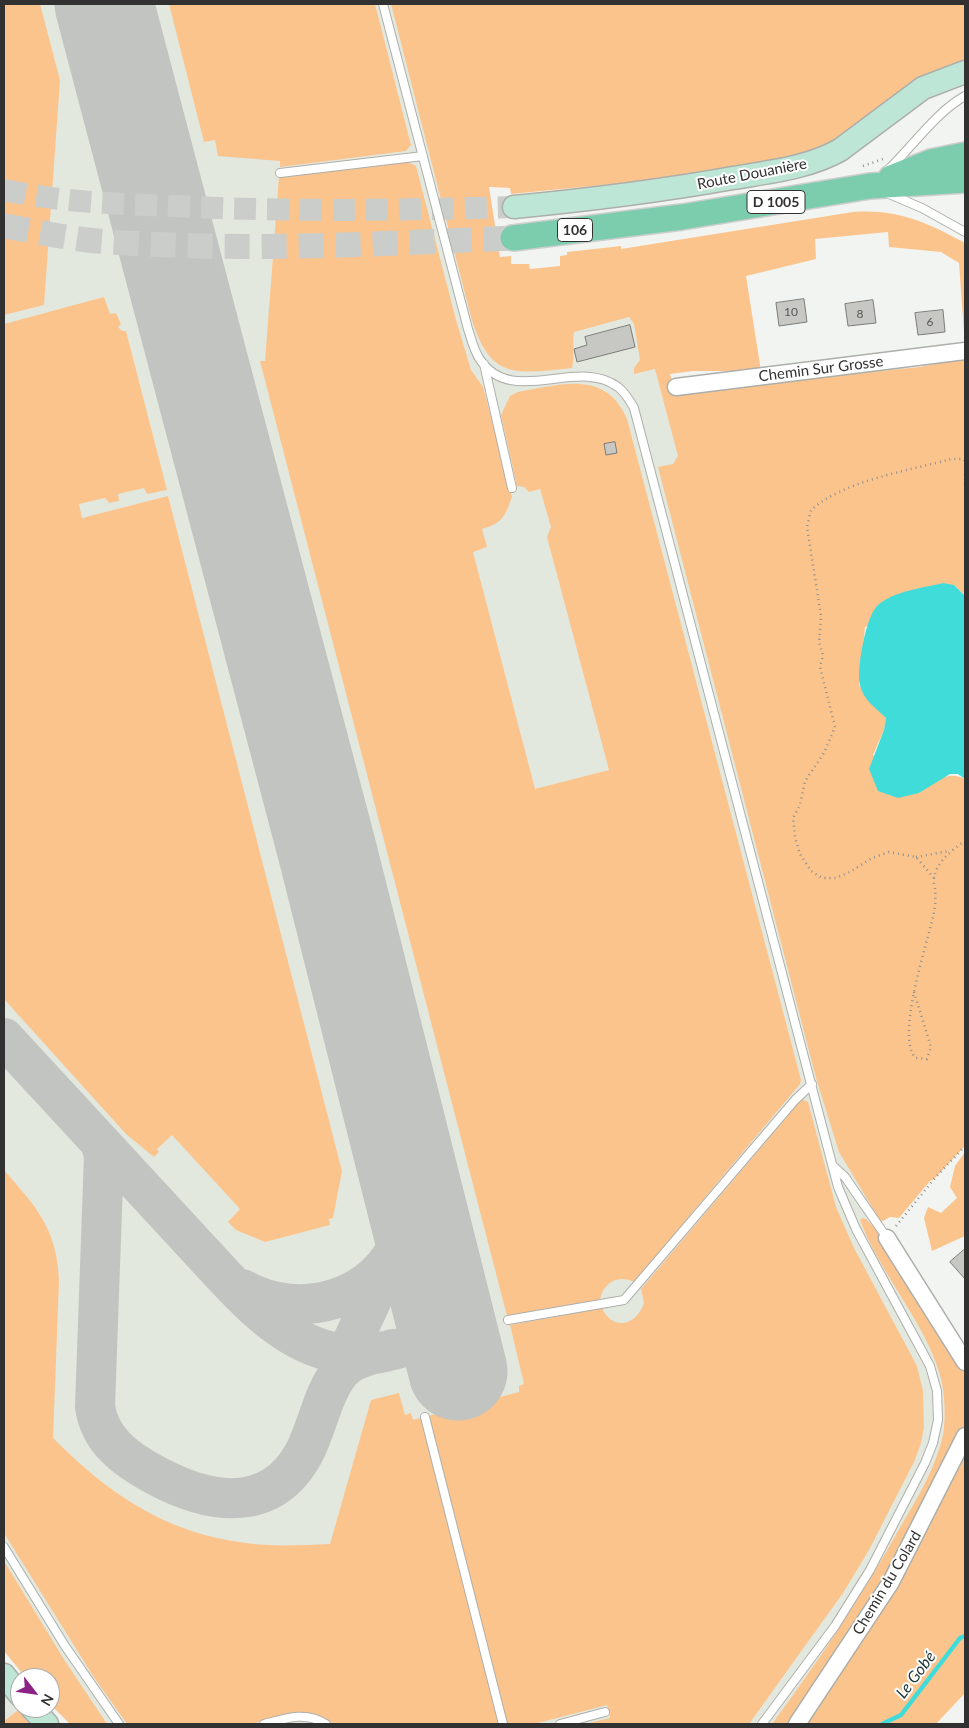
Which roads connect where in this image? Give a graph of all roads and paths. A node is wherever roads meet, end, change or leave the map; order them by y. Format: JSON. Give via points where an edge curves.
{"nodes":[{"id":1,"x":384,"y":4,"type":"edge"},
{"id":2,"x":965,"y":72,"type":"edge"},
{"id":3,"x":965,"y":96,"type":"edge"},
{"id":4,"x":905,"y":154,"type":"junction"},
{"id":5,"x":965,"y":155,"type":"edge"},
{"id":6,"x":423,"y":156,"type":"junction"},
{"id":7,"x":280,"y":173,"type":"dead end"},
{"id":8,"x":863,"y":177,"type":"junction"},
{"id":9,"x":965,"y":180,"type":"edge"},
{"id":10,"x":514,"y":207,"type":"tunnel mouth"},
{"id":11,"x":637,"y":223,"type":"joint"},
{"id":12,"x":965,"y":232,"type":"edge"},
{"id":13,"x":514,"y":238,"type":"tunnel mouth"},
{"id":14,"x":965,"y":351,"type":"edge"},
{"id":15,"x":484,"y":364,"type":"junction"},
{"id":16,"x":676,"y":387,"type":"dead end"},
{"id":17,"x":965,"y":461,"type":"edge"},
{"id":18,"x":965,"y":474,"type":"edge"},
{"id":19,"x":965,"y":487,"type":"edge"},
{"id":20,"x":512,"y":488,"type":"dead end"},
{"id":21,"x":965,"y":842,"type":"edge"},
{"id":22,"x":949,"y":851,"type":"junction"},
{"id":23,"x":916,"y":857,"type":"junction"},
{"id":24,"x":934,"y":878,"type":"junction"},
{"id":25,"x":914,"y":992,"type":"junction"},
{"id":26,"x":812,"y":1084,"type":"junction"},
{"id":27,"x":965,"y":1146,"type":"edge"},
{"id":28,"x":833,"y":1166,"type":"junction"},
{"id":29,"x":900,"y":1219,"type":"dead end"},
{"id":30,"x":888,"y":1238,"type":"joint"},
{"id":31,"x":508,"y":1320,"type":"dead end"},
{"id":32,"x":965,"y":1362,"type":"edge"},
{"id":33,"x":425,"y":1416,"type":"dead end"},
{"id":34,"x":965,"y":1436,"type":"edge"},
{"id":35,"x":4,"y":1547,"type":"edge"},
{"id":36,"x":606,"y":1712,"type":"dead end"},
{"id":37,"x":119,"y":1724,"type":"edge"},
{"id":38,"x":264,"y":1724,"type":"edge"},
{"id":39,"x":326,"y":1724,"type":"edge"},
{"id":40,"x":502,"y":1724,"type":"edge"},
{"id":41,"x":560,"y":1724,"type":"edge"},
{"id":42,"x":762,"y":1724,"type":"edge"},
{"id":43,"x":797,"y":1724,"type":"edge"}],
"edges":[{"from":1,"to":6,"type":"lane"},
{"from":2,"to":10,"type":"street","name":"Route Douanière","via":[[923,88],[840,150],[803,165],[624,195]]},
{"from":3,"to":4,"type":"lane","via":[[944,110]]},
{"from":4,"to":8,"type":"lane"},
{"from":4,"to":8,"type":"path"},
{"from":5,"to":8,"type":"main road","number":"D 1005"},
{"from":6,"to":7,"type":"lane"},
{"from":6,"to":15,"type":"lane","via":[[468,329]]},
{"from":8,"to":9,"type":"main road","number":"D 1005"},
{"from":8,"to":11,"type":"main road","number":"D 1005"},
{"from":8,"to":12,"type":"lane"},
{"from":11,"to":13,"type":"main road","number":"106"},
{"from":14,"to":16,"type":"street","name":"Chemin Sur Grosse"},
{"from":15,"to":20,"type":"lane"},
{"from":15,"to":26,"type":"lane","via":[[493,373],[515,381],[594,377],[617,386],[634,408]]},
{"from":17,"to":23,"type":"path","via":[[952,459],[876,479],[824,500],[808,516],[809,544],[821,616],[818,644],[823,655],[820,667],[835,727],[829,744],[807,776],[800,805],[792,818],[797,844],[810,871],[829,879],[850,872],[882,853]]},
{"from":18,"to":19,"type":"path"},
{"from":21,"to":22,"type":"path"},
{"from":22,"to":23,"type":"path"},
{"from":22,"to":24,"type":"path"},
{"from":23,"to":24,"type":"path"},
{"from":24,"to":25,"type":"path","via":[[935,905]]},
{"from":25,"to":25,"type":"path","via":[[909,1049],[916,1058],[927,1059],[931,1047]]},
{"from":26,"to":28,"type":"lane"},
{"from":26,"to":31,"type":"lane","via":[[624,1300]]},
{"from":27,"to":29,"type":"path"},
{"from":28,"to":30,"type":"lane","via":[[846,1177]]},
{"from":28,"to":42,"type":"lane","via":[[838,1187],[856,1229],[930,1366],[937,1391],[938,1420],[925,1463],[870,1570],[835,1626]]},
{"from":30,"to":32,"type":"street"},
{"from":33,"to":40,"type":"lane"},
{"from":34,"to":43,"type":"street","name":"Chemin du Colard","via":[[891,1582]]},
{"from":35,"to":37,"type":"lane","via":[[65,1646]]},
{"from":36,"to":41,"type":"lane"},
{"from":38,"to":39,"type":"lane","via":[[302,1716]]}]}
